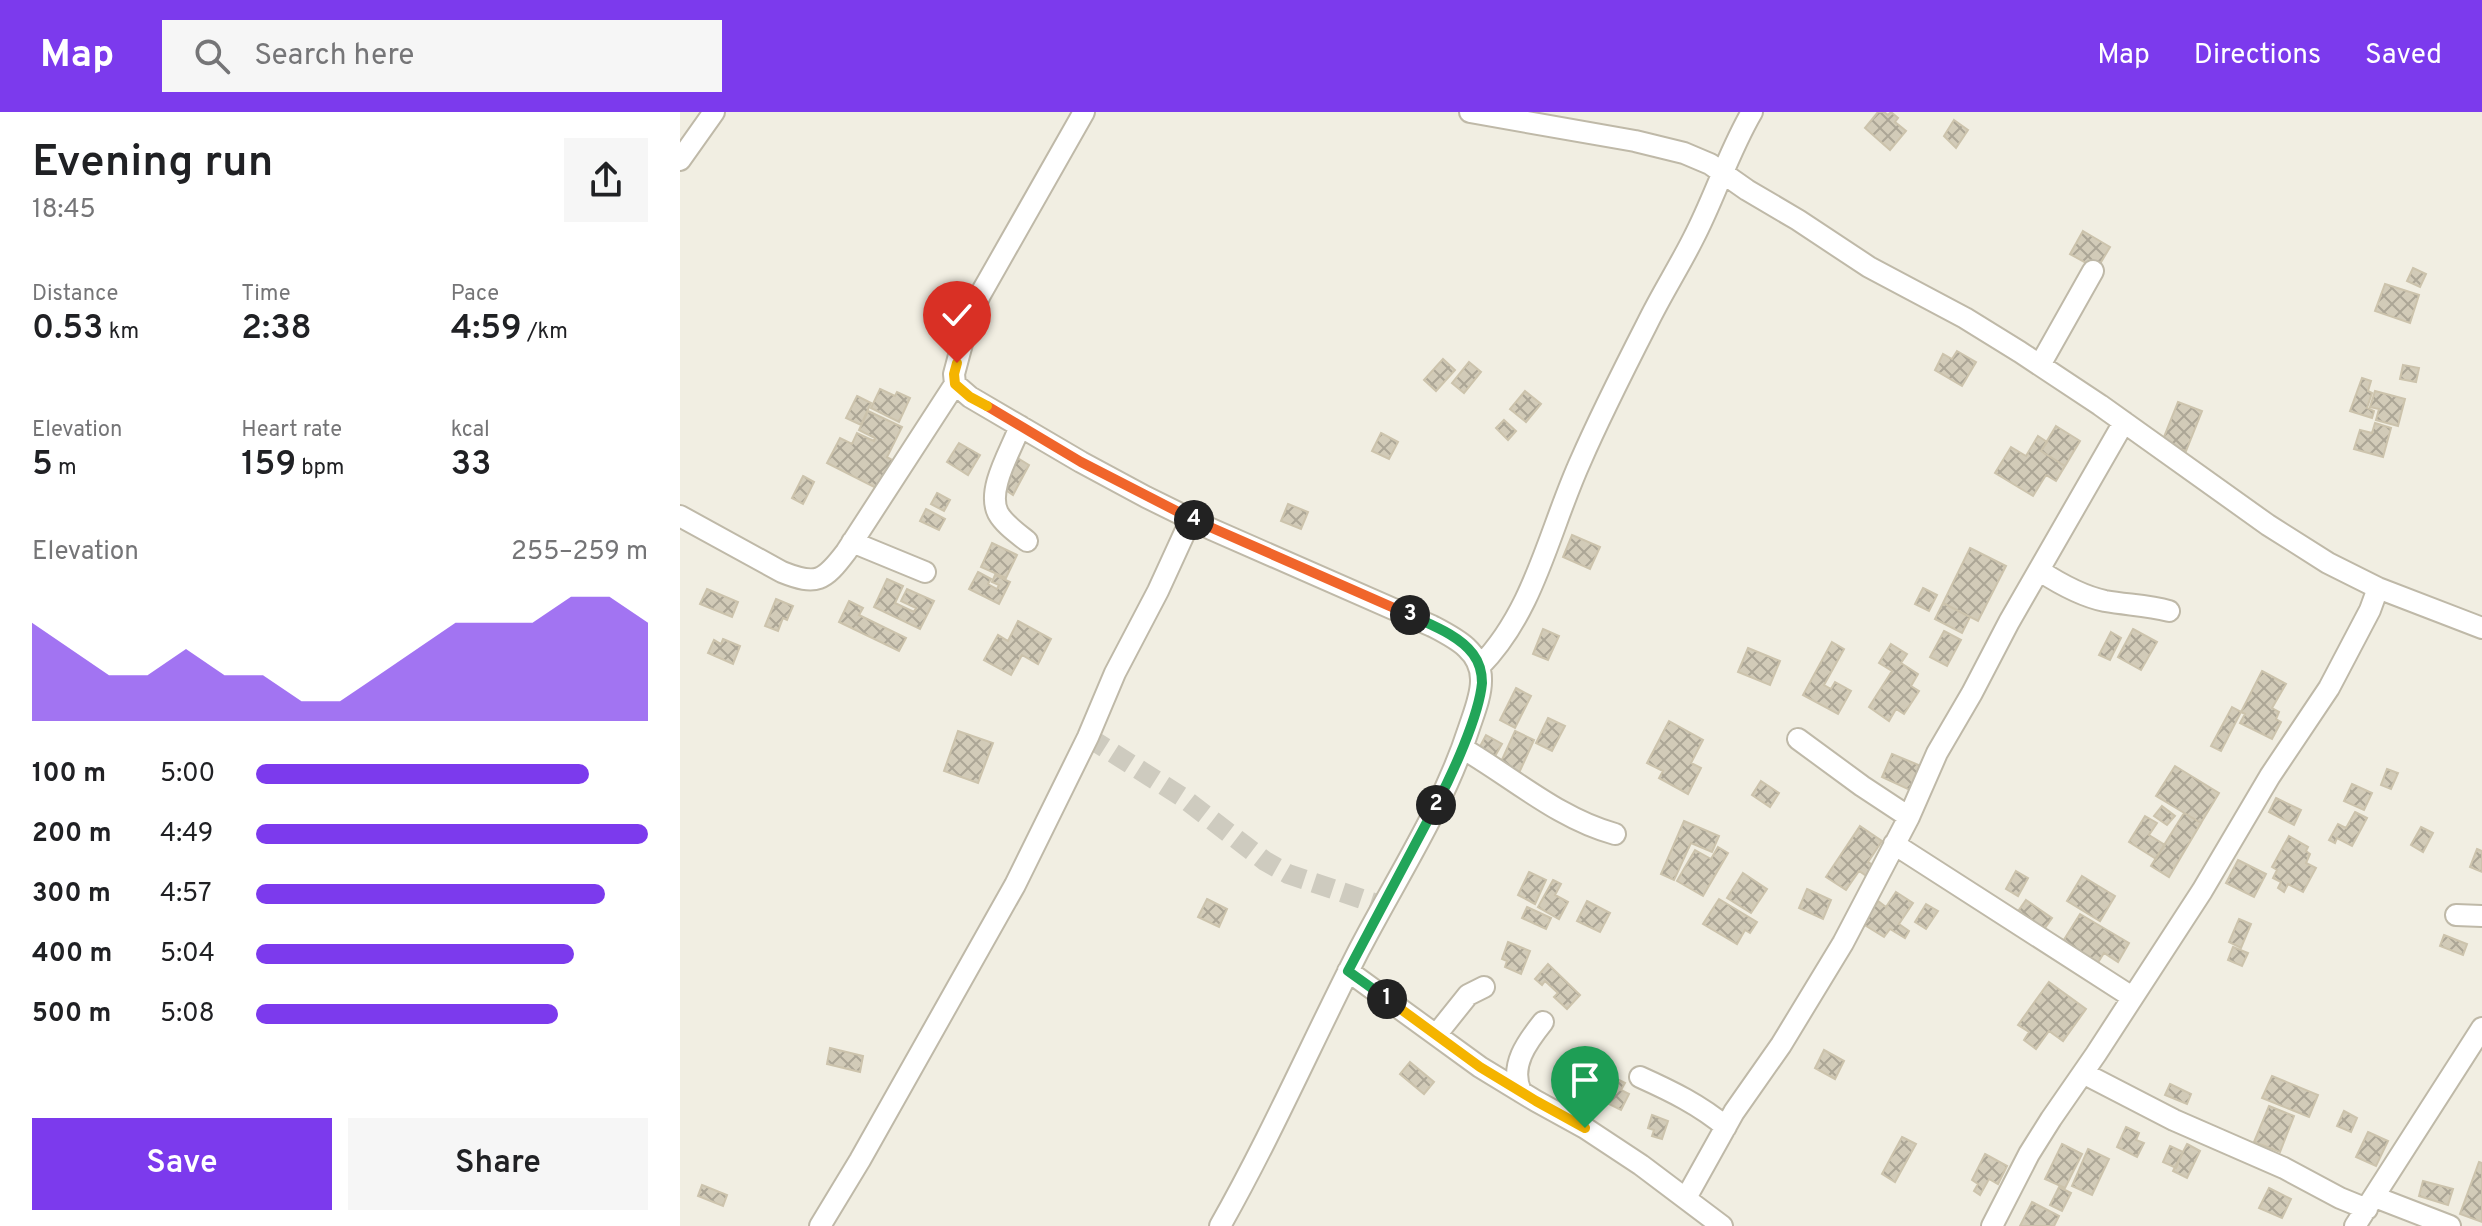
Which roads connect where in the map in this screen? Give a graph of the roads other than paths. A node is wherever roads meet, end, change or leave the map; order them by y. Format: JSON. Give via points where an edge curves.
{"nodes":[{"id":1,"x":714,"y":112,"type":"edge"},
{"id":2,"x":1084,"y":112,"type":"edge"},
{"id":3,"x":1470,"y":112,"type":"edge"},
{"id":4,"x":1752,"y":112,"type":"edge"},
{"id":5,"x":680,"y":160,"type":"edge"},
{"id":6,"x":1721,"y":172,"type":"junction"},
{"id":7,"x":2093,"y":271,"type":"dead end"},
{"id":8,"x":2040,"y":365,"type":"junction"},
{"id":9,"x":955,"y":384,"type":"junction"},
{"id":10,"x":2124,"y":422,"type":"junction"},
{"id":11,"x":1020,"y":426,"type":"junction"},
{"id":12,"x":680,"y":516,"type":"edge"},
{"id":13,"x":1191,"y":519,"type":"junction"},
{"id":14,"x":1027,"y":541,"type":"dead end"},
{"id":15,"x":852,"y":542,"type":"junction"},
{"id":16,"x":2040,"y":571,"type":"junction"},
{"id":17,"x":925,"y":572,"type":"dead end"},
{"id":18,"x":2378,"y":588,"type":"junction"},
{"id":19,"x":2169,"y":611,"type":"dead end"},
{"id":20,"x":2482,"y":628,"type":"edge"},
{"id":21,"x":1480,"y":666,"type":"junction"},
{"id":22,"x":1798,"y":739,"type":"dead end"},
{"id":23,"x":1462,"y":748,"type":"junction"},
{"id":24,"x":1909,"y":817,"type":"junction"},
{"id":25,"x":1615,"y":834,"type":"dead end"},
{"id":26,"x":1894,"y":844,"type":"junction"},
{"id":27,"x":2456,"y":915,"type":"dead end"},
{"id":28,"x":2482,"y":916,"type":"edge"},
{"id":29,"x":1348,"y":971,"type":"junction"},
{"id":30,"x":1484,"y":987,"type":"dead end"},
{"id":31,"x":2132,"y":997,"type":"junction"},
{"id":32,"x":1543,"y":1022,"type":"dead end"},
{"id":33,"x":2482,"y":1028,"type":"edge"},
{"id":34,"x":1436,"y":1035,"type":"junction"},
{"id":35,"x":2083,"y":1073,"type":"junction"},
{"id":36,"x":1640,"y":1077,"type":"dead end"},
{"id":37,"x":1521,"y":1092,"type":"junction"},
{"id":38,"x":1726,"y":1127,"type":"junction"},
{"id":39,"x":1686,"y":1198,"type":"junction"},
{"id":40,"x":2366,"y":1211,"type":"edge"},
{"id":41,"x":820,"y":1226,"type":"edge"},
{"id":42,"x":1220,"y":1226,"type":"edge"},
{"id":43,"x":1722,"y":1226,"type":"edge"},
{"id":44,"x":1992,"y":1226,"type":"edge"},
{"id":45,"x":2450,"y":1226,"type":"edge"}],
"edges":[{"from":1,"to":5,"type":"street"},
{"from":2,"to":9,"type":"street","via":[[980,295],[966,329]]},
{"from":3,"to":6,"type":"street","via":[[1635,141],[1684,153]]},
{"from":4,"to":6,"type":"street"},
{"from":6,"to":8,"type":"street","via":[[1869,267]]},
{"from":6,"to":21,"type":"street","via":[[1693,239],[1580,462],[1531,590],[1505,636]]},
{"from":7,"to":8,"type":"street"},
{"from":8,"to":10,"type":"street"},
{"from":9,"to":11,"type":"street"},
{"from":9,"to":15,"type":"street"},
{"from":10,"to":16,"type":"street"},
{"from":10,"to":18,"type":"street","via":[[2268,525]]},
{"from":11,"to":13,"type":"street"},
{"from":11,"to":14,"type":"street","via":[[997,482],[996,501],[998,513]]},
{"from":12,"to":15,"type":"street","via":[[764,563],[812,581],[832,570]]},
{"from":13,"to":21,"type":"street","via":[[1432,626],[1462,642]]},
{"from":13,"to":41,"type":"street","via":[[1015,885]]},
{"from":15,"to":17,"type":"street"},
{"from":16,"to":19,"type":"street","via":[[2101,600]]},
{"from":16,"to":24,"type":"street","via":[[1937,753]]},
{"from":18,"to":20,"type":"street"},
{"from":18,"to":31,"type":"street","via":[[2329,688]]},
{"from":21,"to":23,"type":"street","via":[[1482,683]]},
{"from":22,"to":24,"type":"street"},
{"from":23,"to":25,"type":"street","via":[[1568,815]]},
{"from":23,"to":29,"type":"street"},
{"from":24,"to":26,"type":"street"},
{"from":26,"to":31,"type":"street"},
{"from":26,"to":38,"type":"street","via":[[1813,994]]},
{"from":27,"to":28,"type":"street"},
{"from":29,"to":34,"type":"street"},
{"from":29,"to":42,"type":"street"},
{"from":30,"to":34,"type":"street","via":[[1468,995]]},
{"from":31,"to":35,"type":"street"},
{"from":32,"to":37,"type":"street","via":[[1518,1062]]},
{"from":33,"to":40,"type":"street"},
{"from":34,"to":37,"type":"street"},
{"from":35,"to":40,"type":"street"},
{"from":35,"to":44,"type":"street","via":[[2029,1154]]},
{"from":36,"to":38,"type":"street"},
{"from":37,"to":39,"type":"street","via":[[1585,1128]]},
{"from":38,"to":39,"type":"street"},
{"from":39,"to":43,"type":"street"},
{"from":40,"to":45,"type":"street"}]}
